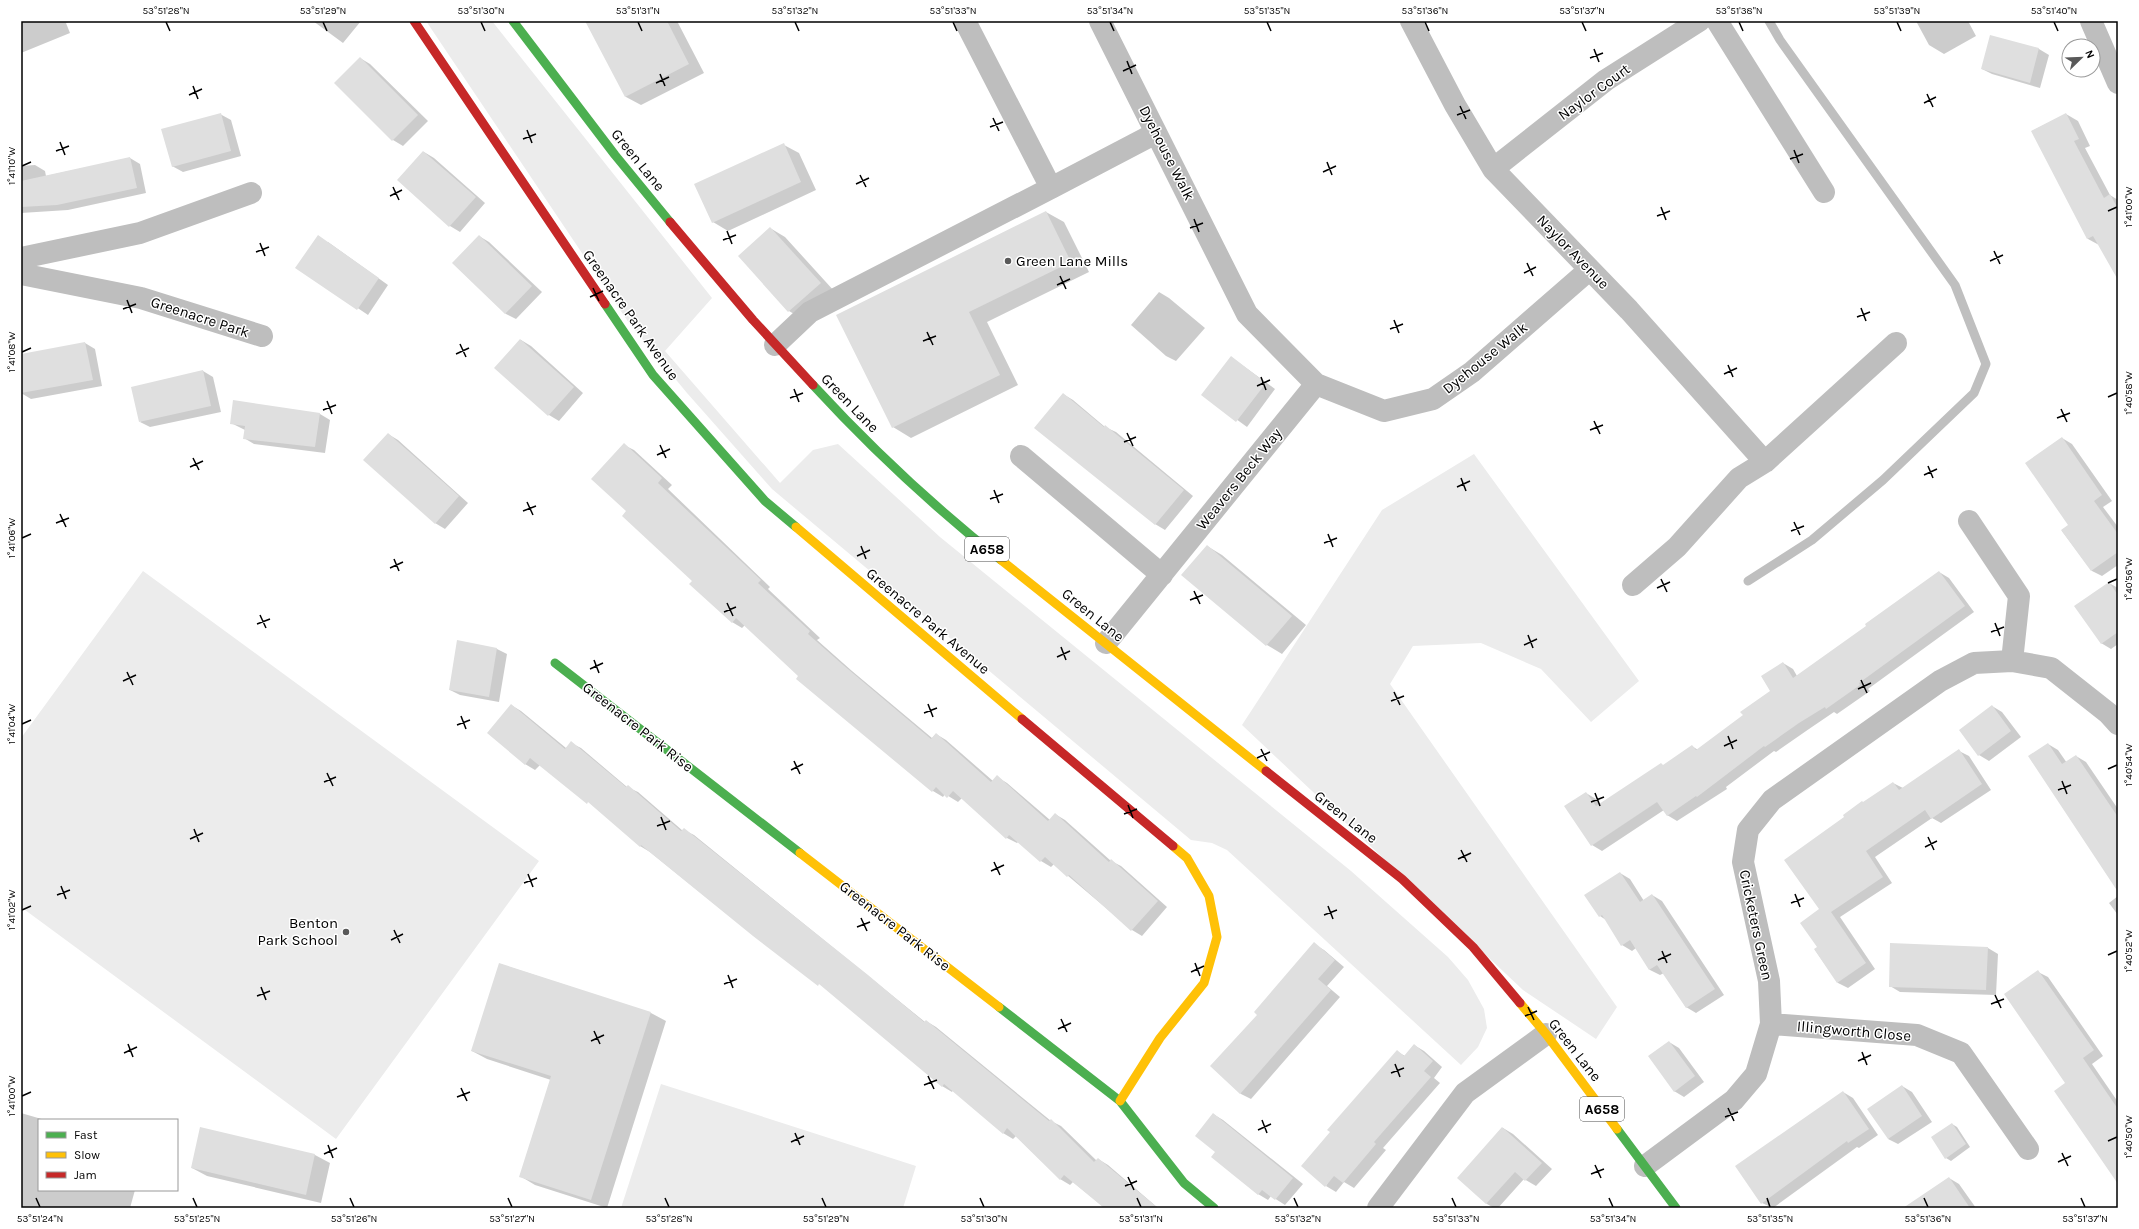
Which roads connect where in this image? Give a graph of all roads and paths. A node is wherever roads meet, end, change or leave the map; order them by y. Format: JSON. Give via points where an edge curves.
{"nodes":[{"id":1,"x":414,"y":21,"type":"edge"},
{"id":2,"x":513,"y":21,"type":"edge"},
{"id":3,"x":965,"y":21,"type":"edge"},
{"id":4,"x":1100,"y":21,"type":"edge"},
{"id":5,"x":1412,"y":21,"type":"edge"},
{"id":6,"x":1699,"y":21,"type":"edge"},
{"id":7,"x":1717,"y":21,"type":"edge"},
{"id":8,"x":2091,"y":21,"type":"edge"},
{"id":9,"x":2118,"y":83,"type":"edge"},
{"id":10,"x":1156,"y":132,"type":"junction"},
{"id":11,"x":1494,"y":169,"type":"junction"},
{"id":12,"x":1051,"y":188,"type":"junction"},
{"id":13,"x":1824,"y":192,"type":"dead end"},
{"id":14,"x":251,"y":193,"type":"dead end"},
{"id":15,"x":21,"y":258,"type":"edge"},
{"id":16,"x":1589,"y":270,"type":"junction"},
{"id":17,"x":21,"y":274,"type":"edge"},
{"id":18,"x":262,"y":336,"type":"dead end"},
{"id":19,"x":1896,"y":343,"type":"dead end"},
{"id":20,"x":776,"y":345,"type":"junction"},
{"id":21,"x":1316,"y":384,"type":"junction"},
{"id":22,"x":1021,"y":456,"type":"dead end"},
{"id":23,"x":1765,"y":462,"type":"junction"},
{"id":24,"x":1968,"y":521,"type":"dead end"},
{"id":25,"x":1162,"y":575,"type":"junction"},
{"id":26,"x":1633,"y":585,"type":"dead end"},
{"id":27,"x":1106,"y":643,"type":"junction"},
{"id":28,"x":2012,"y":661,"type":"junction"},
{"id":29,"x":556,"y":663,"type":"dead end"},
{"id":30,"x":2118,"y":724,"type":"edge"},
{"id":31,"x":1771,"y":1024,"type":"junction"},
{"id":32,"x":1546,"y":1034,"type":"junction"},
{"id":33,"x":1120,"y":1100,"type":"junction"},
{"id":34,"x":2028,"y":1149,"type":"dead end"},
{"id":35,"x":1645,"y":1166,"type":"junction"},
{"id":36,"x":1214,"y":1208,"type":"edge"},
{"id":37,"x":1378,"y":1208,"type":"edge"},
{"id":38,"x":1676,"y":1208,"type":"edge"}],
"edges":[{"from":1,"to":33,"type":"main road","name":"Greenacre Park Avenue","via":[[653,375],[765,501],[1187,858],[1209,896],[1217,937],[1204,983],[1160,1038]]},
{"from":2,"to":20,"type":"main road","name":"Green Lane","number":"A658","via":[[615,155]]},
{"from":3,"to":12,"type":"street"},
{"from":4,"to":10,"type":"street","name":"Dyehouse Walk"},
{"from":5,"to":11,"type":"street","name":"Naylor Avenue","via":[[1455,105]]},
{"from":6,"to":11,"type":"street","name":"Naylor Court","via":[[1606,80]]},
{"from":7,"to":13,"type":"street"},
{"from":8,"to":9,"type":"street"},
{"from":10,"to":12,"type":"street"},
{"from":10,"to":21,"type":"street","name":"Dyehouse Walk","via":[[1247,314]]},
{"from":11,"to":16,"type":"street","name":"Naylor Avenue"},
{"from":12,"to":20,"type":"street","via":[[810,312]]},
{"from":14,"to":15,"type":"street","via":[[140,233]]},
{"from":16,"to":21,"type":"street","name":"Dyehouse Walk","via":[[1472,372],[1433,399],[1384,411]]},
{"from":16,"to":23,"type":"street","name":"Naylor Avenue","via":[[1629,310]]},
{"from":17,"to":18,"type":"street","name":"Greenacre Park","via":[[141,298]]},
{"from":19,"to":23,"type":"street"},
{"from":20,"to":27,"type":"main road","name":"Green Lane","number":"A658","via":[[852,426],[953,522]]},
{"from":21,"to":25,"type":"street","name":"Weavers Beck Way"},
{"from":22,"to":25,"type":"street"},
{"from":23,"to":26,"type":"street","via":[[1739,478],[1677,546]]},
{"from":24,"to":28,"type":"street","via":[[2019,596]]},
{"from":25,"to":27,"type":"street","name":"Weavers Beck Way"},
{"from":27,"to":32,"type":"main road","name":"Green Lane","number":"A658","via":[[1402,879],[1473,947]]},
{"from":28,"to":30,"type":"street","name":"Cricketers Green","via":[[2051,668],[2108,713]]},
{"from":28,"to":31,"type":"street","name":"Cricketers Green","via":[[1974,663],[1940,681],[1772,800],[1748,830],[1743,862],[1769,981]]},
{"from":29,"to":33,"type":"main road","name":"Greenacre Park Rise"},
{"from":31,"to":34,"type":"street","name":"Illingworth Close","via":[[1916,1035],[1962,1053]]},
{"from":31,"to":35,"type":"street","name":"Cricketers Green","via":[[1756,1074],[1734,1100]]},
{"from":32,"to":35,"type":"main road","name":"Green Lane","number":"A658"},
{"from":32,"to":37,"type":"street","via":[[1465,1093]]},
{"from":33,"to":36,"type":"main road","name":"Greenacre Park Rise","via":[[1184,1184]]},
{"from":35,"to":38,"type":"main road","name":"Green Lane","number":"A658"}]}
